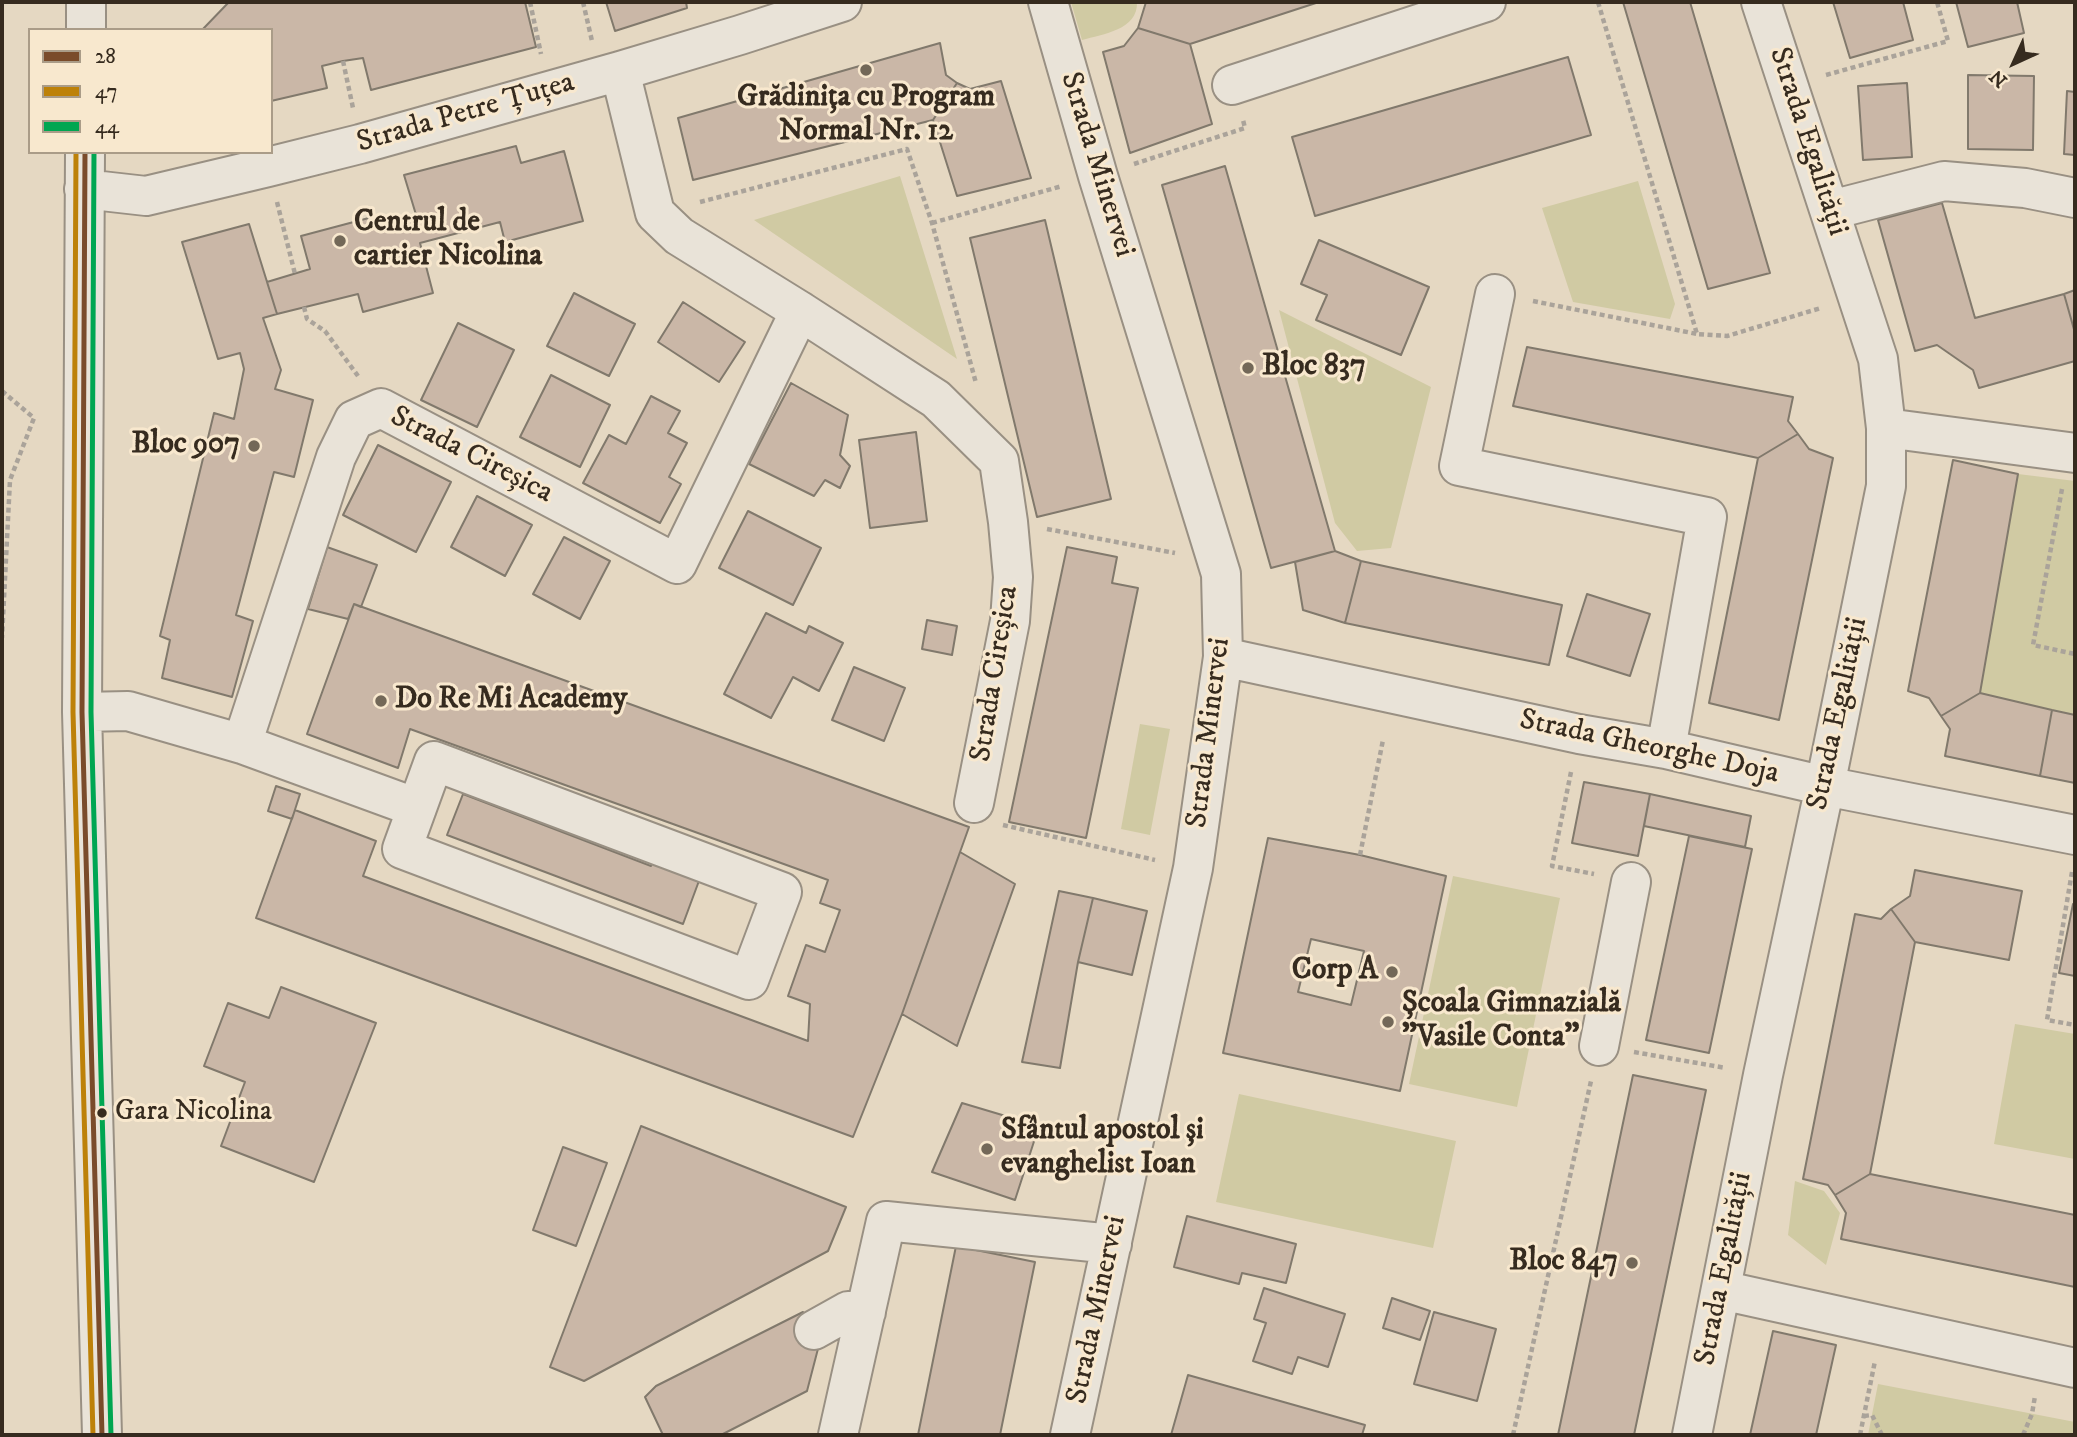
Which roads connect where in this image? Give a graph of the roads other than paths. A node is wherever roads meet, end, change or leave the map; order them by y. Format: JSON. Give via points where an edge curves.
{"nodes":[{"id":1,"x":86,"y":2,"type":"edge"},
{"id":2,"x":842,"y":2,"type":"edge"},
{"id":3,"x":1048,"y":2,"type":"edge"},
{"id":4,"x":1486,"y":2,"type":"edge"},
{"id":5,"x":1762,"y":2,"type":"edge"},
{"id":6,"x":86,"y":28,"type":"edge"},
{"id":7,"x":620,"y":71,"type":"junction"},
{"id":8,"x":1232,"y":85,"type":"road end"},
{"id":9,"x":84,"y":171,"type":"edge"},
{"id":10,"x":2075,"y":198,"type":"edge"},
{"id":11,"x":1831,"y":210,"type":"junction"},
{"id":12,"x":1495,"y":294,"type":"road end"},
{"id":13,"x":800,"y":311,"type":"junction"},
{"id":14,"x":1886,"y":428,"type":"junction"},
{"id":15,"x":2072,"y":453,"type":"edge"},
{"id":16,"x":1223,"y":657,"type":"junction"},
{"id":17,"x":82,"y":712,"type":"junction"},
{"id":18,"x":242,"y":744,"type":"junction"},
{"id":19,"x":1666,"y":749,"type":"junction"},
{"id":20,"x":1825,"y":786,"type":"junction"},
{"id":21,"x":974,"y":803,"type":"road end"},
{"id":22,"x":417,"y":808,"type":"junction"},
{"id":23,"x":2074,"y":851,"type":"edge"},
{"id":24,"x":1630,"y":882,"type":"road end"},
{"id":25,"x":1599,"y":1046,"type":"road end"},
{"id":26,"x":1112,"y":1244,"type":"junction"},
{"id":27,"x":1721,"y":1290,"type":"junction"},
{"id":28,"x":866,"y":1312,"type":"junction"},
{"id":29,"x":814,"y":1330,"type":"dead end"},
{"id":30,"x":2075,"y":1367,"type":"edge"},
{"id":31,"x":102,"y":1435,"type":"edge"},
{"id":32,"x":838,"y":1435,"type":"edge"},
{"id":33,"x":1070,"y":1435,"type":"edge"},
{"id":34,"x":1692,"y":1435,"type":"edge"}],
"edges":[{"from":1,"to":6,"type":"street"},
{"from":2,"to":7,"type":"street","name":"Strada Petre Țuțea"},
{"from":3,"to":16,"type":"street","name":"Strada Minervei","via":[[1221,574]]},
{"from":4,"to":8,"type":"street"},
{"from":5,"to":11,"type":"street","name":"Strada Egalității"},
{"from":7,"to":9,"type":"street","name":"Strada Petre Țuțea","via":[[360,144],[146,196]]},
{"from":7,"to":13,"type":"street","name":"Strada Cireșica","via":[[655,213],[679,236]]},
{"from":9,"to":17,"type":"street"},
{"from":10,"to":11,"type":"street","via":[[1944,181]]},
{"from":11,"to":14,"type":"street","name":"Strada Egalității","via":[[1878,359]]},
{"from":12,"to":19,"type":"street","via":[[1459,466],[1707,517]]},
{"from":13,"to":18,"type":"street","name":"Strada Cireșica","via":[[677,564],[381,408],[354,420],[336,457]]},
{"from":13,"to":21,"type":"street","name":"Strada Cireșica","via":[[936,399],[999,461],[1013,577],[1010,621]]},
{"from":14,"to":15,"type":"street"},
{"from":14,"to":20,"type":"street","name":"Strada Egalității","via":[[1886,486]]},
{"from":16,"to":19,"type":"street","name":"Strada Gheorghe Doja"},
{"from":16,"to":26,"type":"street","name":"Strada Minervei","via":[[1193,868]]},
{"from":17,"to":18,"type":"street","via":[[128,711]]},
{"from":17,"to":31,"type":"street"},
{"from":18,"to":22,"type":"street"},
{"from":19,"to":20,"type":"street","name":"Strada Gheorghe Doja"},
{"from":20,"to":23,"type":"street","name":"Strada Gheorghe Doja"},
{"from":20,"to":27,"type":"street","name":"Strada Egalității"},
{"from":22,"to":22,"type":"street","via":[[402,849],[749,980],[782,892],[434,761]]},
{"from":24,"to":25,"type":"street"},
{"from":26,"to":28,"type":"street","via":[[886,1221]]},
{"from":26,"to":33,"type":"street","name":"Strada Minervei"},
{"from":27,"to":30,"type":"street"},
{"from":27,"to":34,"type":"street","name":"Strada Egalității"},
{"from":28,"to":29,"type":"street","via":[[848,1311]]},
{"from":28,"to":32,"type":"street"}]}
